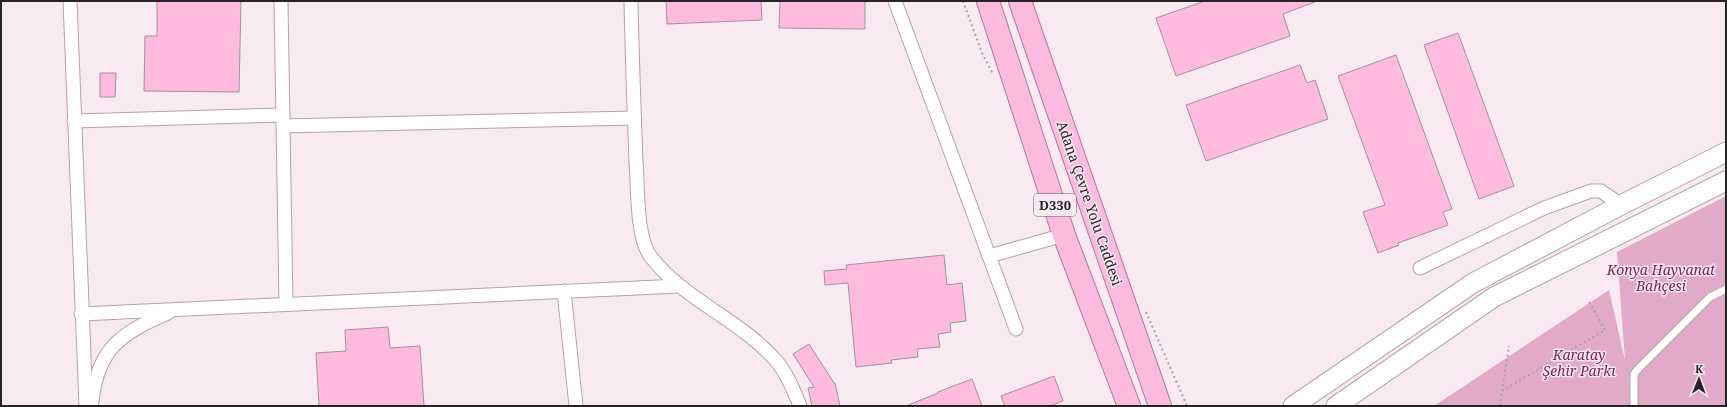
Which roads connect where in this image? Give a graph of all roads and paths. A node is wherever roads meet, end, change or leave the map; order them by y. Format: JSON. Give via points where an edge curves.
{"nodes":[{"id":1,"x":70,"y":1,"type":"edge"},
{"id":2,"x":281,"y":1,"type":"edge"},
{"id":3,"x":631,"y":1,"type":"edge"},
{"id":4,"x":895,"y":1,"type":"edge"},
{"id":5,"x":988,"y":1,"type":"edge"},
{"id":6,"x":1020,"y":1,"type":"edge"},
{"id":7,"x":634,"y":118,"type":"junction"},
{"id":8,"x":283,"y":120,"type":"junction"},
{"id":9,"x":74,"y":121,"type":"junction"},
{"id":10,"x":1726,"y":152,"type":"edge"},
{"id":11,"x":1726,"y":181,"type":"edge"},
{"id":12,"x":1621,"y":205,"type":"junction"},
{"id":13,"x":1064,"y":235,"type":"junction"},
{"id":14,"x":989,"y":256,"type":"junction"},
{"id":15,"x":1420,"y":268,"type":"dead end"},
{"id":16,"x":679,"y":286,"type":"junction"},
{"id":17,"x":1726,"y":289,"type":"edge"},
{"id":18,"x":564,"y":291,"type":"junction"},
{"id":19,"x":1588,"y":300,"type":"dead end"},
{"id":20,"x":286,"y":304,"type":"junction"},
{"id":21,"x":178,"y":309,"type":"junction"},
{"id":22,"x":81,"y":314,"type":"junction"},
{"id":23,"x":1016,"y":329,"type":"dead end"},
{"id":24,"x":1509,"y":346,"type":"dead end"},
{"id":25,"x":1502,"y":391,"type":"junction"},
{"id":26,"x":1160,"y":400,"type":"edge"},
{"id":27,"x":86,"y":406,"type":"edge"},
{"id":28,"x":91,"y":406,"type":"edge"},
{"id":29,"x":576,"y":406,"type":"edge"},
{"id":30,"x":800,"y":406,"type":"edge"},
{"id":31,"x":1129,"y":406,"type":"edge"},
{"id":32,"x":1293,"y":406,"type":"edge"},
{"id":33,"x":1336,"y":406,"type":"edge"},
{"id":34,"x":1500,"y":406,"type":"edge"},
{"id":35,"x":1567,"y":406,"type":"edge"},
{"id":36,"x":1571,"y":406,"type":"edge"},
{"id":37,"x":1634,"y":406,"type":"edge"}],
"edges":[{"from":1,"to":9,"type":"street"},
{"from":2,"to":8,"type":"street"},
{"from":3,"to":7,"type":"street"},
{"from":4,"to":14,"type":"street"},
{"from":5,"to":13,"type":"highway","number":"D330"},
{"from":6,"to":26,"type":"highway","name":"Adana Çevre Yolu Caddesi","number":"D330"},
{"from":7,"to":8,"type":"street"},
{"from":7,"to":16,"type":"street","via":[[642,237],[649,255]]},
{"from":8,"to":9,"type":"street"},
{"from":8,"to":20,"type":"street"},
{"from":9,"to":22,"type":"street"},
{"from":10,"to":12,"type":"main road"},
{"from":11,"to":33,"type":"main road","via":[[1494,297]]},
{"from":12,"to":15,"type":"street","via":[[1601,191],[1591,191],[1544,208]]},
{"from":12,"to":32,"type":"main road","via":[[1473,283]]},
{"from":13,"to":14,"type":"street"},
{"from":13,"to":31,"type":"highway","number":"D330"},
{"from":14,"to":23,"type":"street"},
{"from":16,"to":18,"type":"street"},
{"from":16,"to":30,"type":"street","via":[[756,341],[788,378]]},
{"from":17,"to":37,"type":"lane","via":[[1710,297],[1634,374]]},
{"from":18,"to":20,"type":"street"},
{"from":18,"to":29,"type":"street"},
{"from":19,"to":25,"type":"path","via":[[1605,330]]},
{"from":20,"to":21,"type":"street"},
{"from":21,"to":22,"type":"street"},
{"from":21,"to":28,"type":"street","via":[[147,322],[122,338],[102,360],[93,389]]},
{"from":22,"to":27,"type":"street"},
{"from":24,"to":25,"type":"path"},
{"from":25,"to":34,"type":"path"},
{"from":35,"to":36,"type":"path"}]}
